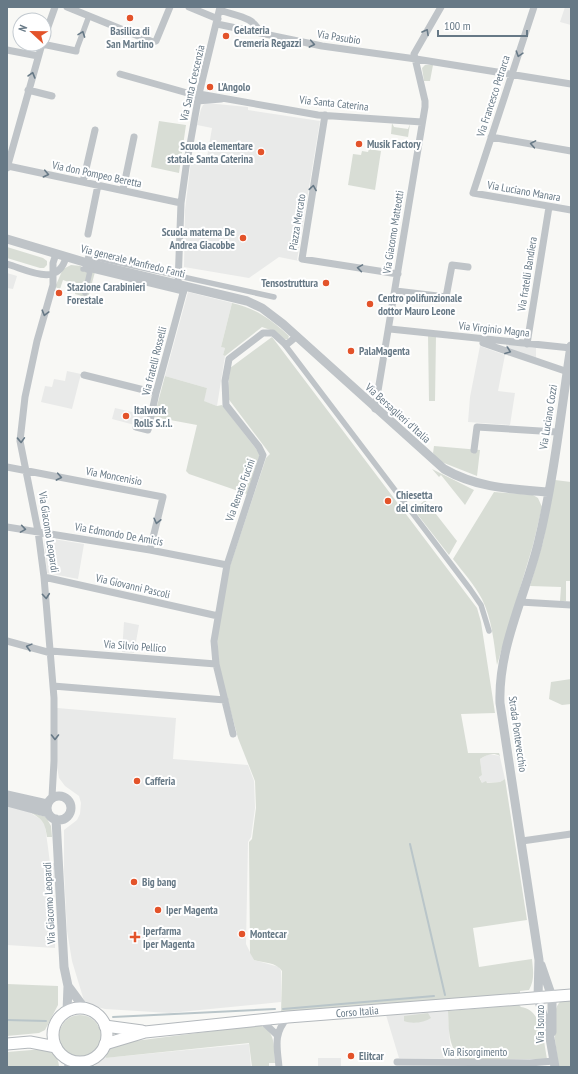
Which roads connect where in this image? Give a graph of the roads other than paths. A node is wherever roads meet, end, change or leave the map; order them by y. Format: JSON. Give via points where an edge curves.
{"nodes":[{"id":1,"x":66,"y":7,"type":"edge"},
{"id":2,"x":170,"y":7,"type":"edge"},
{"id":3,"x":189,"y":7,"type":"edge"},
{"id":4,"x":441,"y":7,"type":"edge"},
{"id":5,"x":534,"y":7,"type":"edge"},
{"id":6,"x":220,"y":9,"type":"edge"},
{"id":7,"x":88,"y":16,"type":"junction"},
{"id":8,"x":218,"y":21,"type":"junction"},
{"id":9,"x":260,"y":33,"type":"junction"},
{"id":10,"x":52,"y":46,"type":"edge"},
{"id":11,"x":7,"y":50,"type":"edge"},
{"id":12,"x":76,"y":51,"type":"joint"},
{"id":13,"x":39,"y":52,"type":"edge"},
{"id":14,"x":38,"y":56,"type":"junction"},
{"id":15,"x":416,"y":58,"type":"junction"},
{"id":16,"x":120,"y":74,"type":"dead end"},
{"id":17,"x":512,"y":75,"type":"junction"},
{"id":18,"x":571,"y":84,"type":"edge"},
{"id":19,"x":28,"y":90,"type":"junction"},
{"id":20,"x":52,"y":96,"type":"dead end"},
{"id":21,"x":198,"y":97,"type":"junction"},
{"id":22,"x":324,"y":115,"type":"junction"},
{"id":23,"x":422,"y":122,"type":"junction"},
{"id":24,"x":95,"y":130,"type":"dead end"},
{"id":25,"x":134,"y":137,"type":"dead end"},
{"id":26,"x":491,"y":137,"type":"junction"},
{"id":27,"x":571,"y":151,"type":"edge"},
{"id":28,"x":7,"y":167,"type":"edge"},
{"id":29,"x":83,"y":182,"type":"junction"},
{"id":30,"x":98,"y":185,"type":"junction"},
{"id":31,"x":123,"y":190,"type":"junction"},
{"id":32,"x":473,"y":193,"type":"joint"},
{"id":33,"x":182,"y":203,"type":"junction"},
{"id":34,"x":549,"y":207,"type":"junction"},
{"id":35,"x":571,"y":210,"type":"edge"},
{"id":36,"x":88,"y":234,"type":"dead end"},
{"id":37,"x":7,"y":239,"type":"edge"},
{"id":38,"x":56,"y":254,"type":"junction"},
{"id":39,"x":66,"y":257,"type":"junction"},
{"id":40,"x":7,"y":264,"type":"edge"},
{"id":41,"x":85,"y":267,"type":"junction"},
{"id":42,"x":468,"y":267,"type":"dead end"},
{"id":43,"x":398,"y":274,"type":"junction"},
{"id":44,"x":53,"y":275,"type":"junction"},
{"id":45,"x":182,"y":284,"type":"junction"},
{"id":46,"x":396,"y":291,"type":"junction"},
{"id":47,"x":84,"y":293,"type":"dead end"},
{"id":48,"x":274,"y":297,"type":"dead end"},
{"id":49,"x":253,"y":304,"type":"joint"},
{"id":50,"x":390,"y":329,"type":"junction"},
{"id":51,"x":297,"y":336,"type":"junction"},
{"id":52,"x":472,"y":338,"type":"junction"},
{"id":53,"x":527,"y":344,"type":"junction"},
{"id":54,"x":285,"y":345,"type":"junction"},
{"id":55,"x":571,"y":347,"type":"edge"},
{"id":56,"x":569,"y":373,"type":"edge"},
{"id":57,"x":84,"y":375,"type":"dead end"},
{"id":58,"x":156,"y":393,"type":"junction"},
{"id":59,"x":375,"y":409,"type":"junction"},
{"id":60,"x":136,"y":427,"type":"dead end"},
{"id":61,"x":557,"y":432,"type":"junction"},
{"id":62,"x":474,"y":450,"type":"dead end"},
{"id":63,"x":7,"y":467,"type":"edge"},
{"id":64,"x":27,"y":470,"type":"junction"},
{"id":65,"x":548,"y":492,"type":"junction"},
{"id":66,"x":7,"y":526,"type":"edge"},
{"id":67,"x":38,"y":531,"type":"junction"},
{"id":68,"x":150,"y":550,"type":"junction"},
{"id":69,"x":227,"y":565,"type":"junction"},
{"id":70,"x":44,"y":577,"type":"junction"},
{"id":71,"x":520,"y":602,"type":"junction"},
{"id":72,"x":571,"y":605,"type":"edge"},
{"id":73,"x":218,"y":616,"type":"junction"},
{"id":74,"x":489,"y":631,"type":"dead end"},
{"id":75,"x":7,"y":641,"type":"edge"},
{"id":76,"x":51,"y":652,"type":"junction"},
{"id":77,"x":216,"y":664,"type":"junction"},
{"id":78,"x":53,"y":686,"type":"junction"},
{"id":79,"x":225,"y":700,"type":"junction"},
{"id":80,"x":233,"y":734,"type":"dead end"},
{"id":81,"x":7,"y":795,"type":"edge"},
{"id":82,"x":7,"y":802,"type":"edge"},
{"id":83,"x":49,"y":805,"type":"junction"},
{"id":84,"x":56,"y":819,"type":"junction"},
{"id":85,"x":571,"y":834,"type":"edge"},
{"id":86,"x":522,"y":841,"type":"junction"},
{"id":87,"x":539,"y":960,"type":"junction"},
{"id":88,"x":68,"y":986,"type":"junction"},
{"id":89,"x":571,"y":995,"type":"edge"},
{"id":90,"x":552,"y":997,"type":"junction"},
{"id":91,"x":538,"y":998,"type":"junction"},
{"id":92,"x":84,"y":1009,"type":"junction"},
{"id":93,"x":66,"y":1012,"type":"junction"},
{"id":94,"x":288,"y":1017,"type":"junction"},
{"id":95,"x":261,"y":1020,"type":"junction"},
{"id":96,"x":105,"y":1026,"type":"junction"},
{"id":97,"x":54,"y":1031,"type":"junction"},
{"id":98,"x":145,"y":1032,"type":"junction"},
{"id":99,"x":277,"y":1035,"type":"junction"},
{"id":100,"x":30,"y":1042,"type":"junction"},
{"id":101,"x":7,"y":1044,"type":"edge"},
{"id":102,"x":105,"y":1044,"type":"junction"},
{"id":103,"x":56,"y":1047,"type":"junction"},
{"id":104,"x":552,"y":1050,"type":"junction"},
{"id":105,"x":397,"y":1062,"type":"dead end"},
{"id":106,"x":67,"y":1063,"type":"edge"},
{"id":107,"x":83,"y":1064,"type":"edge"},
{"id":108,"x":554,"y":1064,"type":"edge"},
{"id":109,"x":530,"y":1065,"type":"edge"},
{"id":110,"x":279,"y":1067,"type":"edge"}],
"edges":[{"from":1,"to":7,"type":"street"},
{"from":2,"to":7,"type":"street","via":[[156,41],[153,42]]},
{"from":3,"to":8,"type":"street","name":"Via Pasubio"},
{"from":15,"to":4,"type":"street","one_way":true,"via":[[414,54]]},
{"from":5,"to":17,"type":"street","name":"Via Francesco Petrarca","one_way":true},
{"from":6,"to":8,"type":"street","name":"Via Santa Crescenzia"},
{"from":6,"to":9,"type":"street","via":[[252,21]]},
{"from":12,"to":7,"type":"street","one_way":true},
{"from":8,"to":9,"type":"street","name":"Via Pasubio"},
{"from":8,"to":21,"type":"street","name":"Via Santa Crescenzia"},
{"from":9,"to":15,"type":"street","name":"Via Pasubio","one_way":true,"via":[[322,46]]},
{"from":10,"to":12,"type":"street"},
{"from":11,"to":14,"type":"street"},
{"from":13,"to":14,"type":"street"},
{"from":19,"to":14,"type":"street","one_way":true},
{"from":15,"to":17,"type":"street","name":"Via Pasubio"},
{"from":15,"to":23,"type":"street","name":"Via Giacomo Matteotti","via":[[425,101]]},
{"from":16,"to":21,"type":"street","name":"Via Santa Caterina"},
{"from":17,"to":18,"type":"street","name":"Via Pasubio"},
{"from":17,"to":26,"type":"street","name":"Via Francesco Petrarca"},
{"from":19,"to":20,"type":"street"},
{"from":19,"to":28,"type":"street"},
{"from":21,"to":22,"type":"street","name":"Via Santa Caterina","via":[[259,103]]},
{"from":21,"to":33,"type":"street","name":"Via Santa Crescenzia"},
{"from":22,"to":23,"type":"street","name":"Via Santa Caterina"},
{"from":43,"to":22,"type":"street","name":"Piazza Mercato","one_way":true,"via":[[302,259]]},
{"from":23,"to":43,"type":"street","name":"Via Giacomo Matteotti"},
{"from":24,"to":29,"type":"street"},
{"from":25,"to":31,"type":"street"},
{"from":27,"to":26,"type":"street","one_way":true},
{"from":26,"to":32,"type":"street","name":"Via Francesco Petrarca"},
{"from":28,"to":29,"type":"street","name":"Via don Pompeo Beretta","one_way":true},
{"from":29,"to":30,"type":"street","name":"Via don Pompeo Beretta"},
{"from":30,"to":31,"type":"street","name":"Via don Pompeo Beretta"},
{"from":30,"to":36,"type":"street"},
{"from":31,"to":33,"type":"street","name":"Via don Pompeo Beretta"},
{"from":32,"to":34,"type":"street","name":"Via Luciano Manara"},
{"from":33,"to":45,"type":"street","name":"Via Santa Crescenzia"},
{"from":34,"to":35,"type":"street","name":"Via Luciano Manara"},
{"from":34,"to":53,"type":"street","name":"Via fratelli Bandiera"},
{"from":37,"to":38,"type":"street","name":"Via generale Manfredo Fanti"},
{"from":38,"to":39,"type":"street","name":"Via generale Manfredo Fanti"},
{"from":38,"to":44,"type":"street","name":"Via Giacomo Leopardi"},
{"from":39,"to":41,"type":"street","name":"Via generale Manfredo Fanti"},
{"from":39,"to":44,"type":"street","via":[[62,268]]},
{"from":40,"to":44,"type":"street"},
{"from":41,"to":45,"type":"street","name":"Via generale Manfredo Fanti"},
{"from":41,"to":47,"type":"street","via":[[90,271]]},
{"from":42,"to":46,"type":"street","via":[[452,265],[446,298]]},
{"from":43,"to":46,"type":"street","name":"Via Giacomo Matteotti"},
{"from":44,"to":64,"type":"street","name":"Via Giacomo Leopardi","one_way":true,"via":[[53,285],[25,397],[20,441]]},
{"from":45,"to":48,"type":"street"},
{"from":45,"to":49,"type":"street","name":"Via generale Manfredo Fanti"},
{"from":45,"to":58,"type":"street","name":"Via fratelli Rosselli"},
{"from":46,"to":50,"type":"street","name":"Via Giacomo Matteotti"},
{"from":49,"to":51,"type":"street","name":"Via Bersaglieri d'Italia"},
{"from":50,"to":52,"type":"street","name":"Via Virginio Magna"},
{"from":50,"to":59,"type":"street","name":"Via Giacomo Matteotti"},
{"from":51,"to":54,"type":"street"},
{"from":51,"to":59,"type":"street","name":"Via Bersaglieri d'Italia"},
{"from":52,"to":53,"type":"street","name":"Via Virginio Magna"},
{"from":52,"to":56,"type":"street","one_way":true},
{"from":53,"to":55,"type":"street","name":"Via Virginio Magna"},
{"from":54,"to":69,"type":"street","name":"Via Renato Fucini","via":[[276,335],[264,332],[228,362],[225,381],[226,405],[260,447],[263,458]]},
{"from":54,"to":74,"type":"street","via":[[470,589],[481,605]]},
{"from":55,"to":56,"type":"street","name":"Via Luciano Cozzi"},
{"from":56,"to":61,"type":"street","name":"Via Luciano Cozzi"},
{"from":57,"to":58,"type":"street"},
{"from":58,"to":60,"type":"street","name":"Via fratelli Rosselli","via":[[148,430]]},
{"from":59,"to":65,"type":"street","name":"Via Bersaglieri d'Italia","via":[[433,461],[452,474],[491,487]]},
{"from":61,"to":62,"type":"street","via":[[477,427]]},
{"from":61,"to":65,"type":"street","name":"Via Luciano Cozzi"},
{"from":63,"to":64,"type":"street","name":"Via Moncenisio"},
{"from":64,"to":67,"type":"street","name":"Via Giacomo Leopardi"},
{"from":64,"to":68,"type":"street","name":"Via Moncenisio","one_way":true,"via":[[163,497]]},
{"from":65,"to":71,"type":"street","name":"Strada Pontevecchio","via":[[538,544]]},
{"from":66,"to":67,"type":"street","name":"Via Edmondo De Amicis","one_way":true},
{"from":67,"to":68,"type":"street","name":"Via Edmondo De Amicis"},
{"from":67,"to":70,"type":"street","name":"Via Giacomo Leopardi"},
{"from":68,"to":69,"type":"street","name":"Via Edmondo De Amicis"},
{"from":69,"to":73,"type":"street","name":"Via Renato Fucini"},
{"from":70,"to":73,"type":"street","name":"Via Giovanni Pascoli"},
{"from":70,"to":76,"type":"street","name":"Via Giacomo Leopardi","one_way":true},
{"from":71,"to":72,"type":"street"},
{"from":71,"to":86,"type":"street","name":"Strada Pontevecchio","via":[[502,667],[500,700]]},
{"from":73,"to":77,"type":"street","name":"Via Renato Fucini","via":[[214,641]]},
{"from":76,"to":75,"type":"street","name":"Via Silvio Pellico","one_way":true},
{"from":76,"to":77,"type":"street","name":"Via Silvio Pellico"},
{"from":76,"to":78,"type":"street","name":"Via Giacomo Leopardi"},
{"from":77,"to":79,"type":"street","name":"Via Renato Fucini"},
{"from":78,"to":79,"type":"street"},
{"from":78,"to":83,"type":"street","name":"Via Giacomo Leopardi","one_way":true,"via":[[54,753]]},
{"from":79,"to":80,"type":"street","name":"Via Renato Fucini"},
{"from":81,"to":83,"type":"street"},
{"from":82,"to":83,"type":"street"},
{"from":83,"to":84,"type":"street"},
{"from":83,"to":84,"type":"street","via":[[63,796],[69,801],[71,807],[68,816]]},
{"from":84,"to":88,"type":"street","name":"Via Giacomo Leopardi","via":[[64,967]]},
{"from":85,"to":86,"type":"street"},
{"from":86,"to":87,"type":"street","name":"Strada Pontevecchio"},
{"from":87,"to":90,"type":"street","name":"Strada Pontevecchio"},
{"from":87,"to":91,"type":"street","name":"Strada Pontevecchio"},
{"from":88,"to":92,"type":"street","name":"Via Giacomo Leopardi"},
{"from":88,"to":93,"type":"street","name":"Via Giacomo Leopardi"},
{"from":89,"to":90,"type":"main road","name":"Corso Italia"},
{"from":90,"to":91,"type":"main road","name":"Corso Italia"},
{"from":90,"to":104,"type":"street","name":"Via Isonzo"},
{"from":91,"to":94,"type":"main road","name":"Corso Italia"},
{"from":91,"to":104,"type":"street","name":"Via Isonzo"},
{"from":92,"to":93,"type":"main road"},
{"from":92,"to":96,"type":"main road","via":[[97,1015]]},
{"from":93,"to":97,"type":"main road","via":[[57,1022]]},
{"from":94,"to":95,"type":"main road","name":"Corso Italia"},
{"from":94,"to":99,"type":"street"},
{"from":95,"to":98,"type":"main road","name":"Corso Italia"},
{"from":95,"to":99,"type":"street"},
{"from":96,"to":98,"type":"main road","name":"Corso Italia"},
{"from":96,"to":102,"type":"main road"},
{"from":97,"to":100,"type":"main road"},
{"from":97,"to":103,"type":"main road"},
{"from":98,"to":102,"type":"main road","name":"Corso Italia"},
{"from":99,"to":110,"type":"street"},
{"from":100,"to":101,"type":"main road"},
{"from":100,"to":103,"type":"main road"},
{"from":102,"to":107,"type":"main road","via":[[97,1056]]},
{"from":103,"to":106,"type":"main road"},
{"from":104,"to":108,"type":"street","name":"Via Isonzo"},
{"from":105,"to":109,"type":"street","name":"Via Risorgimento"},
{"from":106,"to":107,"type":"main road"},
{"from":108,"to":109,"type":"street","name":"Via Risorgimento"}]}
